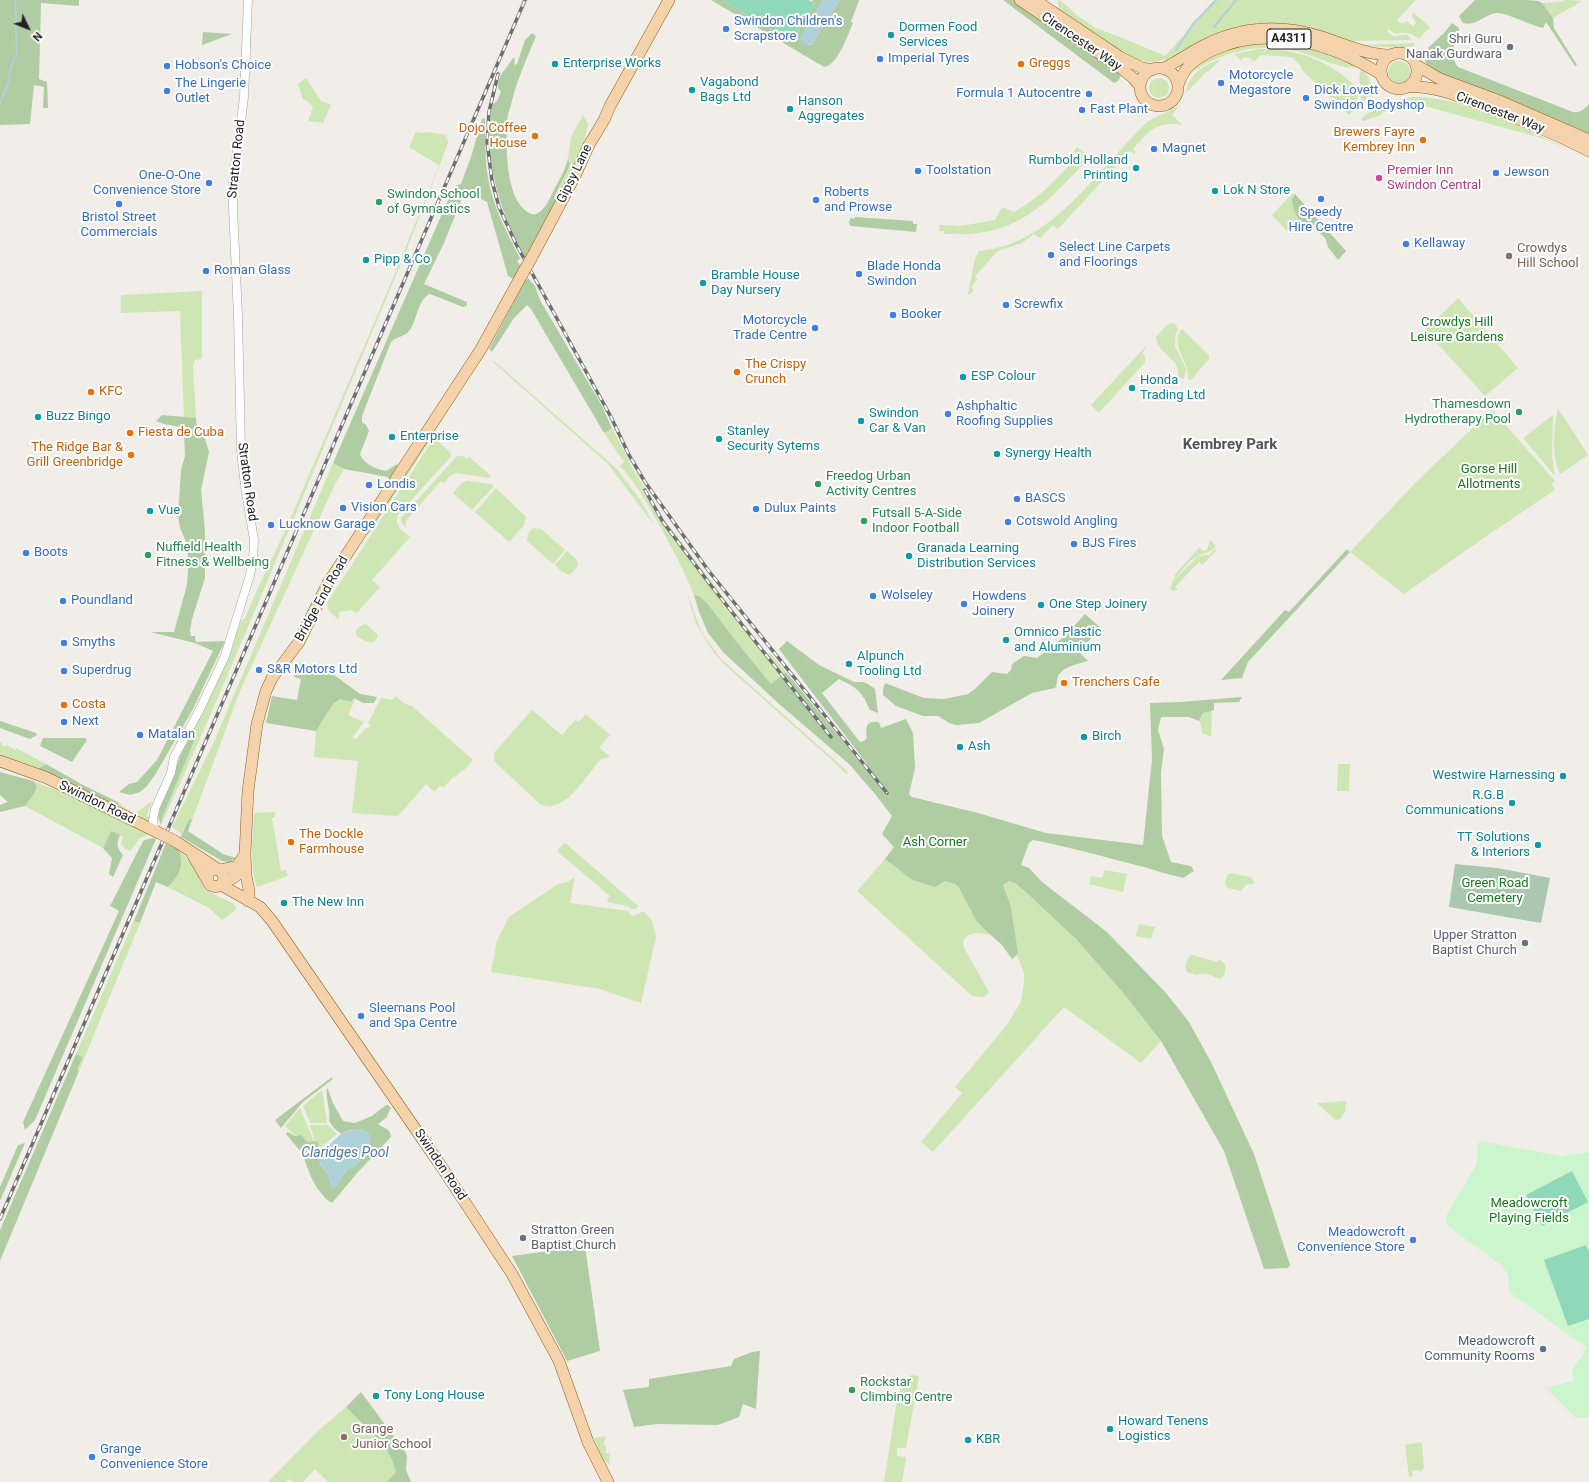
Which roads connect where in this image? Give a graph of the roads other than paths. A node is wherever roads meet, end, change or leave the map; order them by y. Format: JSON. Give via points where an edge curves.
{"nodes":[{"id":1,"x":248,"y":0,"type":"edge"},
{"id":2,"x":669,"y":0,"type":"edge"},
{"id":3,"x":1020,"y":0,"type":"edge"},
{"id":4,"x":1035,"y":0,"type":"edge"},
{"id":5,"x":1392,"y":55,"type":"junction"},
{"id":6,"x":1416,"y":65,"type":"junction"},
{"id":7,"x":1164,"y":68,"type":"junction"},
{"id":8,"x":1152,"y":70,"type":"junction"},
{"id":9,"x":1382,"y":76,"type":"junction"},
{"id":10,"x":1178,"y":85,"type":"junction"},
{"id":11,"x":1140,"y":86,"type":"junction"},
{"id":12,"x":1407,"y":87,"type":"junction"},
{"id":13,"x":1589,"y":140,"type":"edge"},
{"id":14,"x":1589,"y":151,"type":"edge"},
{"id":15,"x":481,"y":349,"type":"joint"},
{"id":16,"x":0,"y":761,"type":"edge"},
{"id":17,"x":159,"y":833,"type":"junction"},
{"id":18,"x":191,"y":852,"type":"junction"},
{"id":19,"x":245,"y":859,"type":"junction"},
{"id":20,"x":219,"y":870,"type":"junction"},
{"id":21,"x":207,"y":879,"type":"junction"},
{"id":22,"x":222,"y":884,"type":"junction"},
{"id":23,"x":248,"y":901,"type":"junction"},
{"id":24,"x":608,"y":1482,"type":"edge"}],
"edges":[{"from":1,"to":17,"type":"street","name":"Stratton Road","via":[[243,110],[232,208],[241,450],[253,532],[253,556],[250,575],[226,656],[174,757],[171,773],[153,814],[153,824]]},
{"from":2,"to":15,"type":"main road","name":"Gipsy Lane","bridge":true},
{"from":3,"to":11,"type":"main road","name":"Cirencester Way","number":"A4311","via":[[1121,68]]},
{"from":4,"to":8,"type":"main road","name":"Cirencester Way","number":"A4311","via":[[1120,57]]},
{"from":5,"to":6,"type":"main road","number":"A4311","via":[[1405,54]]},
{"from":5,"to":7,"type":"main road","number":"A4311","via":[[1375,54],[1302,32],[1264,29],[1235,33],[1214,41]]},
{"from":5,"to":9,"type":"main road","via":[[1382,65]]},
{"from":6,"to":12,"type":"main road","via":[[1414,80]]},
{"from":6,"to":13,"type":"main road","name":"Cirencester Way","number":"A4311","via":[[1440,80],[1502,102]]},
{"from":7,"to":8,"type":"main road","number":"A4311"},
{"from":7,"to":10,"type":"main road","via":[[1174,74]]},
{"from":8,"to":11,"type":"main road","via":[[1143,77]]},
{"from":9,"to":10,"type":"main road","number":"A4311","via":[[1356,61],[1316,45],[1289,39],[1266,38],[1231,44],[1201,57],[1186,68]]},
{"from":9,"to":12,"type":"main road","number":"A4311","via":[[1390,86],[1399,89]]},
{"from":10,"to":11,"type":"main road","number":"A4311","via":[[1174,99],[1158,106],[1145,100]]},
{"from":12,"to":14,"type":"main road","name":"Cirencester Way","number":"A4311","via":[[1432,88],[1469,100],[1527,122]]},
{"from":15,"to":19,"type":"main road","name":"Bridge End Road","via":[[328,583],[299,642],[268,686],[260,707],[252,751]]},
{"from":16,"to":17,"type":"main road","name":"Swindon Road","via":[[54,782]]},
{"from":17,"to":18,"type":"main road","name":"Swindon Road","bridge":true},
{"from":18,"to":20,"type":"main road","name":"Swindon Road"},
{"from":18,"to":21,"type":"main road","name":"Swindon Road"},
{"from":19,"to":20,"type":"main road","via":[[237,866]]},
{"from":19,"to":22,"type":"main road","via":[[239,874]]},
{"from":19,"to":23,"type":"main road","name":"Bridge End Road"},
{"from":20,"to":21,"type":"main road","via":[[210,871]]},
{"from":20,"to":22,"type":"main road","via":[[224,876]]},
{"from":21,"to":22,"type":"main road","via":[[212,886]]},
{"from":22,"to":23,"type":"main road","name":"Swindon Road"},
{"from":23,"to":24,"type":"main road","name":"Swindon Road","via":[[260,907],[272,921],[502,1259],[557,1356],[588,1442]]}]}
